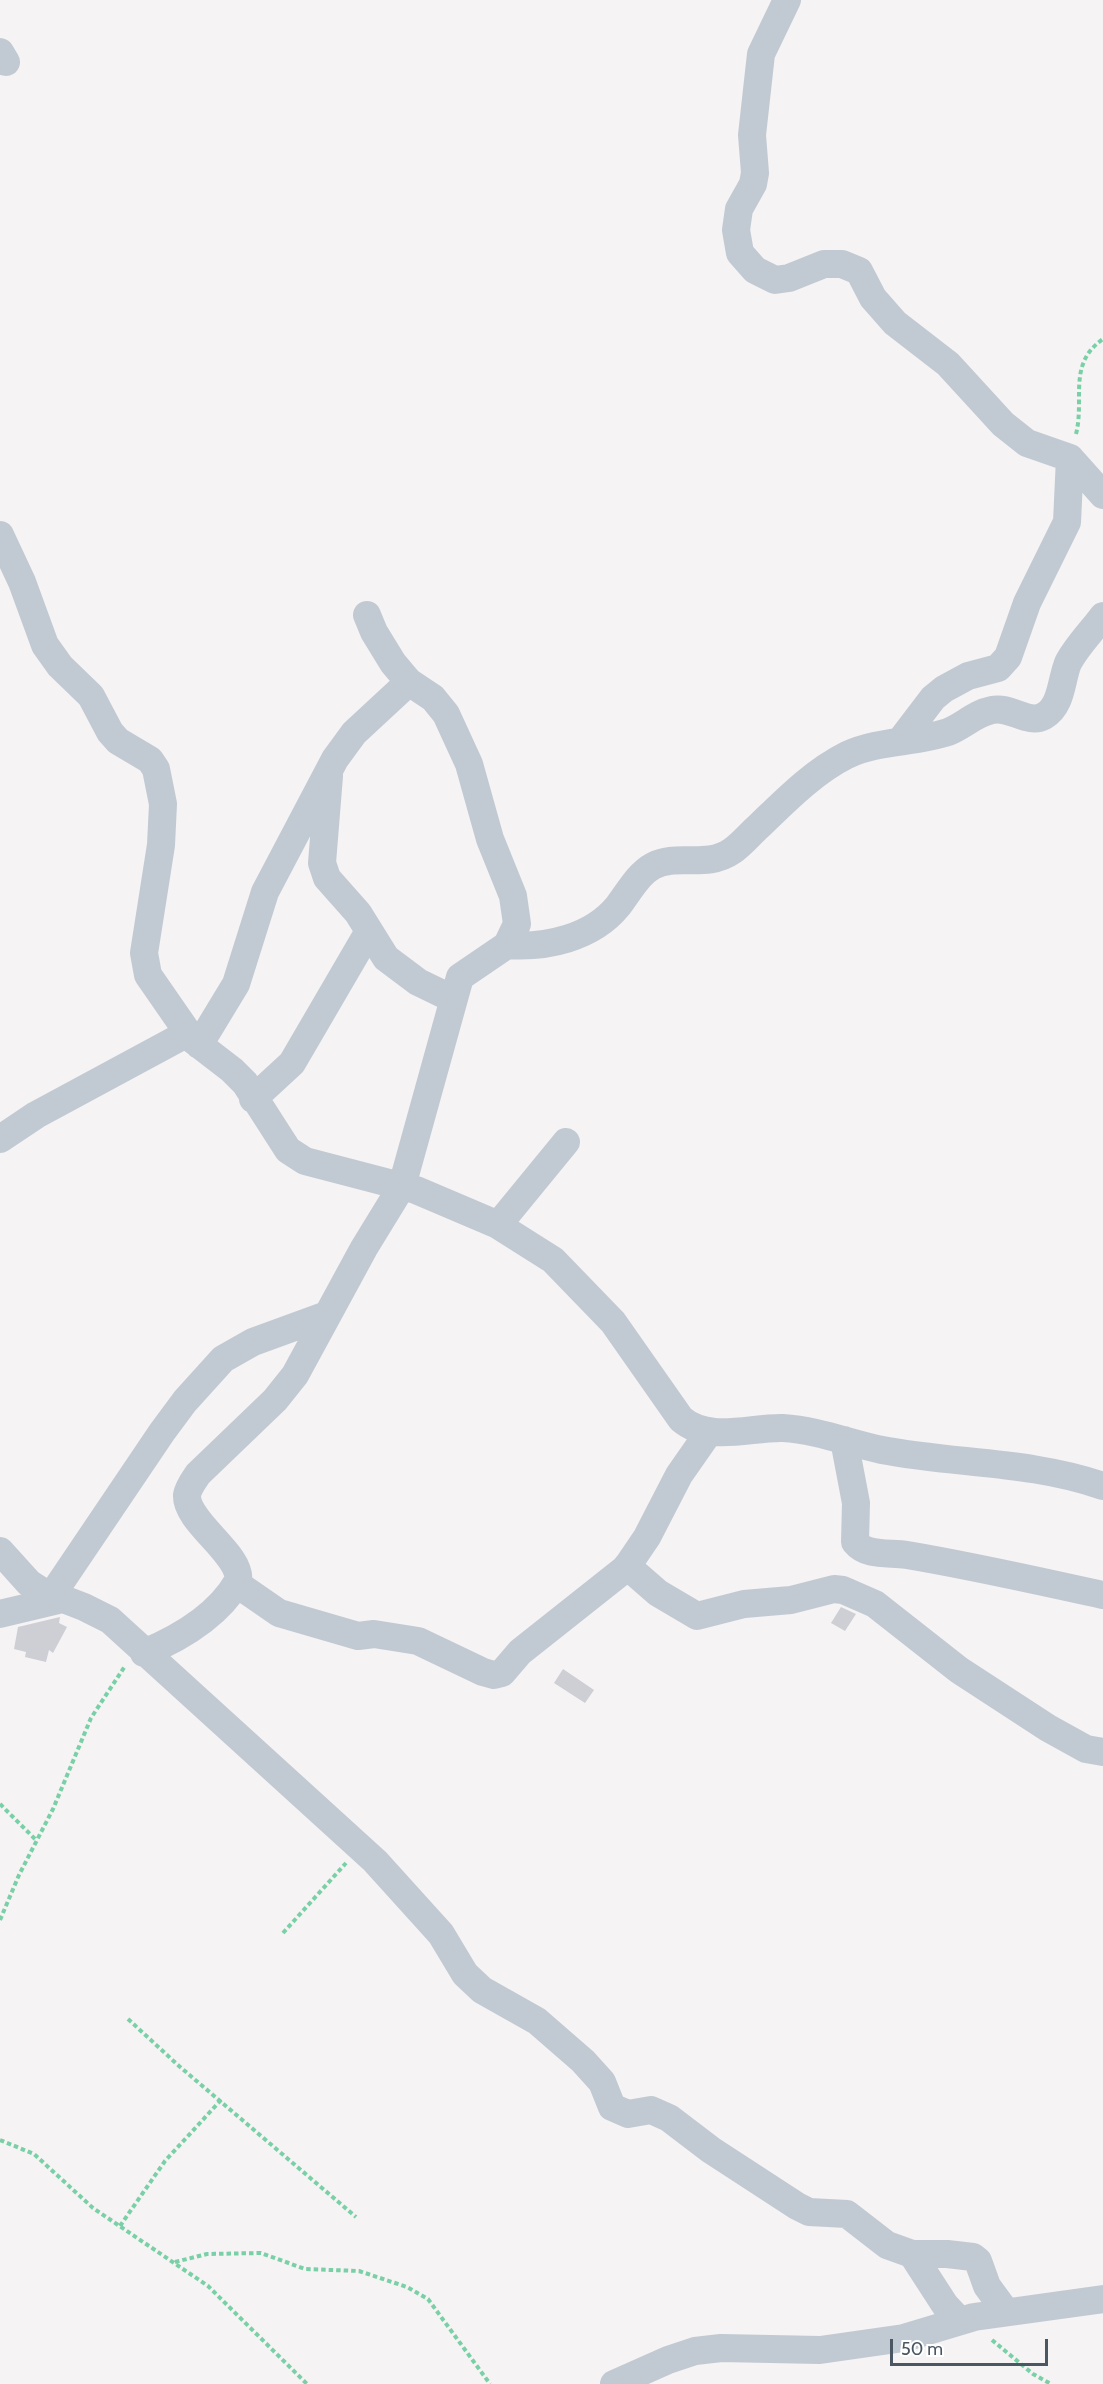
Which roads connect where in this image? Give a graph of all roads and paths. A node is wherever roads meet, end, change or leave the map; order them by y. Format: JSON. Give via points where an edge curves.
{"nodes":[{"id":1,"x":788,"y":0,"type":"edge"},
{"id":2,"x":1103,"y":339,"type":"edge"},
{"id":3,"x":1070,"y":458,"type":"junction"},
{"id":4,"x":1103,"y":495,"type":"edge"},
{"id":5,"x":0,"y":535,"type":"edge"},
{"id":6,"x":367,"y":615,"type":"dead end"},
{"id":7,"x":1103,"y":616,"type":"edge"},
{"id":8,"x":409,"y":682,"type":"junction"},
{"id":9,"x":901,"y":740,"type":"junction"},
{"id":10,"x":330,"y":767,"type":"junction"},
{"id":11,"x":369,"y":931,"type":"junction"},
{"id":12,"x":507,"y":945,"type":"junction"},
{"id":13,"x":453,"y":999,"type":"junction"},
{"id":14,"x":193,"y":1039,"type":"junction"},
{"id":15,"x":253,"y":1099,"type":"junction"},
{"id":16,"x":0,"y":1139,"type":"edge"},
{"id":17,"x":566,"y":1142,"type":"dead end"},
{"id":18,"x":402,"y":1186,"type":"junction"},
{"id":19,"x":498,"y":1225,"type":"junction"},
{"id":20,"x":327,"y":1316,"type":"junction"},
{"id":21,"x":709,"y":1432,"type":"junction"},
{"id":22,"x":844,"y":1440,"type":"junction"},
{"id":23,"x":1103,"y":1486,"type":"edge"},
{"id":24,"x":0,"y":1551,"type":"edge"},
{"id":25,"x":627,"y":1566,"type":"junction"},
{"id":26,"x":237,"y":1584,"type":"junction"},
{"id":27,"x":1103,"y":1595,"type":"edge"},
{"id":28,"x":57,"y":1597,"type":"junction"},
{"id":29,"x":0,"y":1614,"type":"edge"},
{"id":30,"x":141,"y":1650,"type":"junction"},
{"id":31,"x":1103,"y":1752,"type":"edge"},
{"id":32,"x":0,"y":1803,"type":"edge"},
{"id":33,"x":37,"y":1841,"type":"junction"},
{"id":34,"x":360,"y":1847,"type":"junction"},
{"id":35,"x":0,"y":1920,"type":"edge"},
{"id":36,"x":283,"y":1933,"type":"dead end"},
{"id":37,"x":128,"y":2019,"type":"dead end"},
{"id":38,"x":221,"y":2100,"type":"junction"},
{"id":39,"x":0,"y":2140,"type":"edge"},
{"id":40,"x":356,"y":2217,"type":"dead end"},
{"id":41,"x":120,"y":2226,"type":"junction"},
{"id":42,"x":912,"y":2254,"type":"junction"},
{"id":43,"x":175,"y":2262,"type":"junction"},
{"id":44,"x":1103,"y":2299,"type":"edge"},
{"id":45,"x":1006,"y":2312,"type":"junction"},
{"id":46,"x":960,"y":2321,"type":"junction"},
{"id":47,"x":307,"y":2384,"type":"edge"},
{"id":48,"x":489,"y":2384,"type":"edge"},
{"id":49,"x":614,"y":2384,"type":"edge"},
{"id":50,"x":1051,"y":2384,"type":"edge"}],
"edges":[{"from":1,"to":3,"type":"street","via":[[761,54],[752,135],[755,173],[739,209],[736,230],[740,253],[755,270],[775,280],[824,264],[842,264],[859,271],[873,298],[895,323],[948,364],[1003,424],[1027,443]]},
{"from":2,"to":3,"type":"path","via":[[1083,360],[1078,389],[1081,417]]},
{"from":3,"to":4,"type":"street"},
{"from":3,"to":9,"type":"street","via":[[1067,522],[1027,603],[1008,657],[998,668],[968,676],[944,689]]},
{"from":5,"to":14,"type":"street","via":[[45,645],[60,666],[92,696],[118,741],[150,760],[156,769],[163,804],[161,844],[144,954],[148,975]]},
{"from":6,"to":8,"type":"street","via":[[380,644]]},
{"from":7,"to":9,"type":"street","via":[[1068,663],[1055,705],[1043,717],[1032,719],[1011,711],[993,710],[946,732]]},
{"from":8,"to":10,"type":"street","via":[[354,733]]},
{"from":8,"to":12,"type":"street","via":[[439,705],[469,764],[490,839],[518,914]]},
{"from":9,"to":12,"type":"street","via":[[847,755],[822,771],[732,851],[712,860],[654,865],[615,909],[581,935],[523,946]]},
{"from":10,"to":11,"type":"street","via":[[322,863],[327,878]]},
{"from":10,"to":14,"type":"street","via":[[265,892],[236,984]]},
{"from":11,"to":13,"type":"street","via":[[386,958],[418,982]]},
{"from":11,"to":15,"type":"street","via":[[292,1063]]},
{"from":12,"to":13,"type":"street","via":[[460,977]]},
{"from":13,"to":18,"type":"street"},
{"from":14,"to":15,"type":"street","via":[[232,1070]]},
{"from":14,"to":16,"type":"street","via":[[36,1115]]},
{"from":15,"to":18,"type":"street","via":[[288,1150],[305,1161]]},
{"from":17,"to":19,"type":"street"},
{"from":18,"to":19,"type":"street"},
{"from":18,"to":20,"type":"street"},
{"from":19,"to":21,"type":"street","via":[[553,1260],[613,1322],[681,1419],[693,1429]]},
{"from":20,"to":26,"type":"street","via":[[289,1383],[198,1474],[187,1496],[210,1536],[234,1563],[239,1576]]},
{"from":20,"to":28,"type":"street","via":[[253,1342],[224,1359],[162,1432]]},
{"from":21,"to":22,"type":"street","via":[[783,1428]]},
{"from":21,"to":25,"type":"street","via":[[679,1475]]},
{"from":22,"to":23,"type":"street","via":[[882,1450],[1053,1472]]},
{"from":22,"to":27,"type":"street","via":[[856,1503],[854,1540],[858,1547]]},
{"from":24,"to":28,"type":"street","via":[[29,1584]]},
{"from":25,"to":26,"type":"street","via":[[520,1652],[502,1673],[494,1675],[418,1641],[374,1634],[358,1636],[279,1613]]},
{"from":25,"to":31,"type":"street","via":[[658,1593],[697,1616],[744,1604],[802,1599],[834,1589],[862,1597],[959,1670],[1048,1728],[1086,1749]]},
{"from":26,"to":30,"type":"street","via":[[210,1615],[170,1642]]},
{"from":28,"to":29,"type":"street"},
{"from":28,"to":30,"type":"street","via":[[110,1620]]},
{"from":30,"to":33,"type":"path","via":[[91,1718]]},
{"from":30,"to":34,"type":"street"},
{"from":32,"to":33,"type":"path"},
{"from":33,"to":35,"type":"path"},
{"from":34,"to":36,"type":"path"},
{"from":34,"to":42,"type":"street","via":[[441,1934],[465,1974],[482,1990],[537,2021],[584,2061],[602,2082],[612,2107],[628,2114],[651,2110],[669,2118],[797,2206],[808,2212],[847,2214],[886,2245]]},
{"from":37,"to":38,"type":"path"},
{"from":38,"to":40,"type":"path"},
{"from":38,"to":41,"type":"path","via":[[165,2161]]},
{"from":39,"to":41,"type":"path","via":[[34,2154],[93,2208]]},
{"from":41,"to":43,"type":"path"},
{"from":42,"to":45,"type":"street","via":[[973,2257]]},
{"from":42,"to":46,"type":"street"},
{"from":43,"to":47,"type":"path","via":[[244,2319]]},
{"from":43,"to":48,"type":"path","via":[[207,2254],[261,2253],[305,2270],[359,2271],[407,2287],[428,2299]]},
{"from":44,"to":45,"type":"street"},
{"from":45,"to":46,"type":"street"},
{"from":46,"to":49,"type":"street","via":[[904,2338],[820,2350],[695,2351]]},
{"from":46,"to":50,"type":"path"}]}
